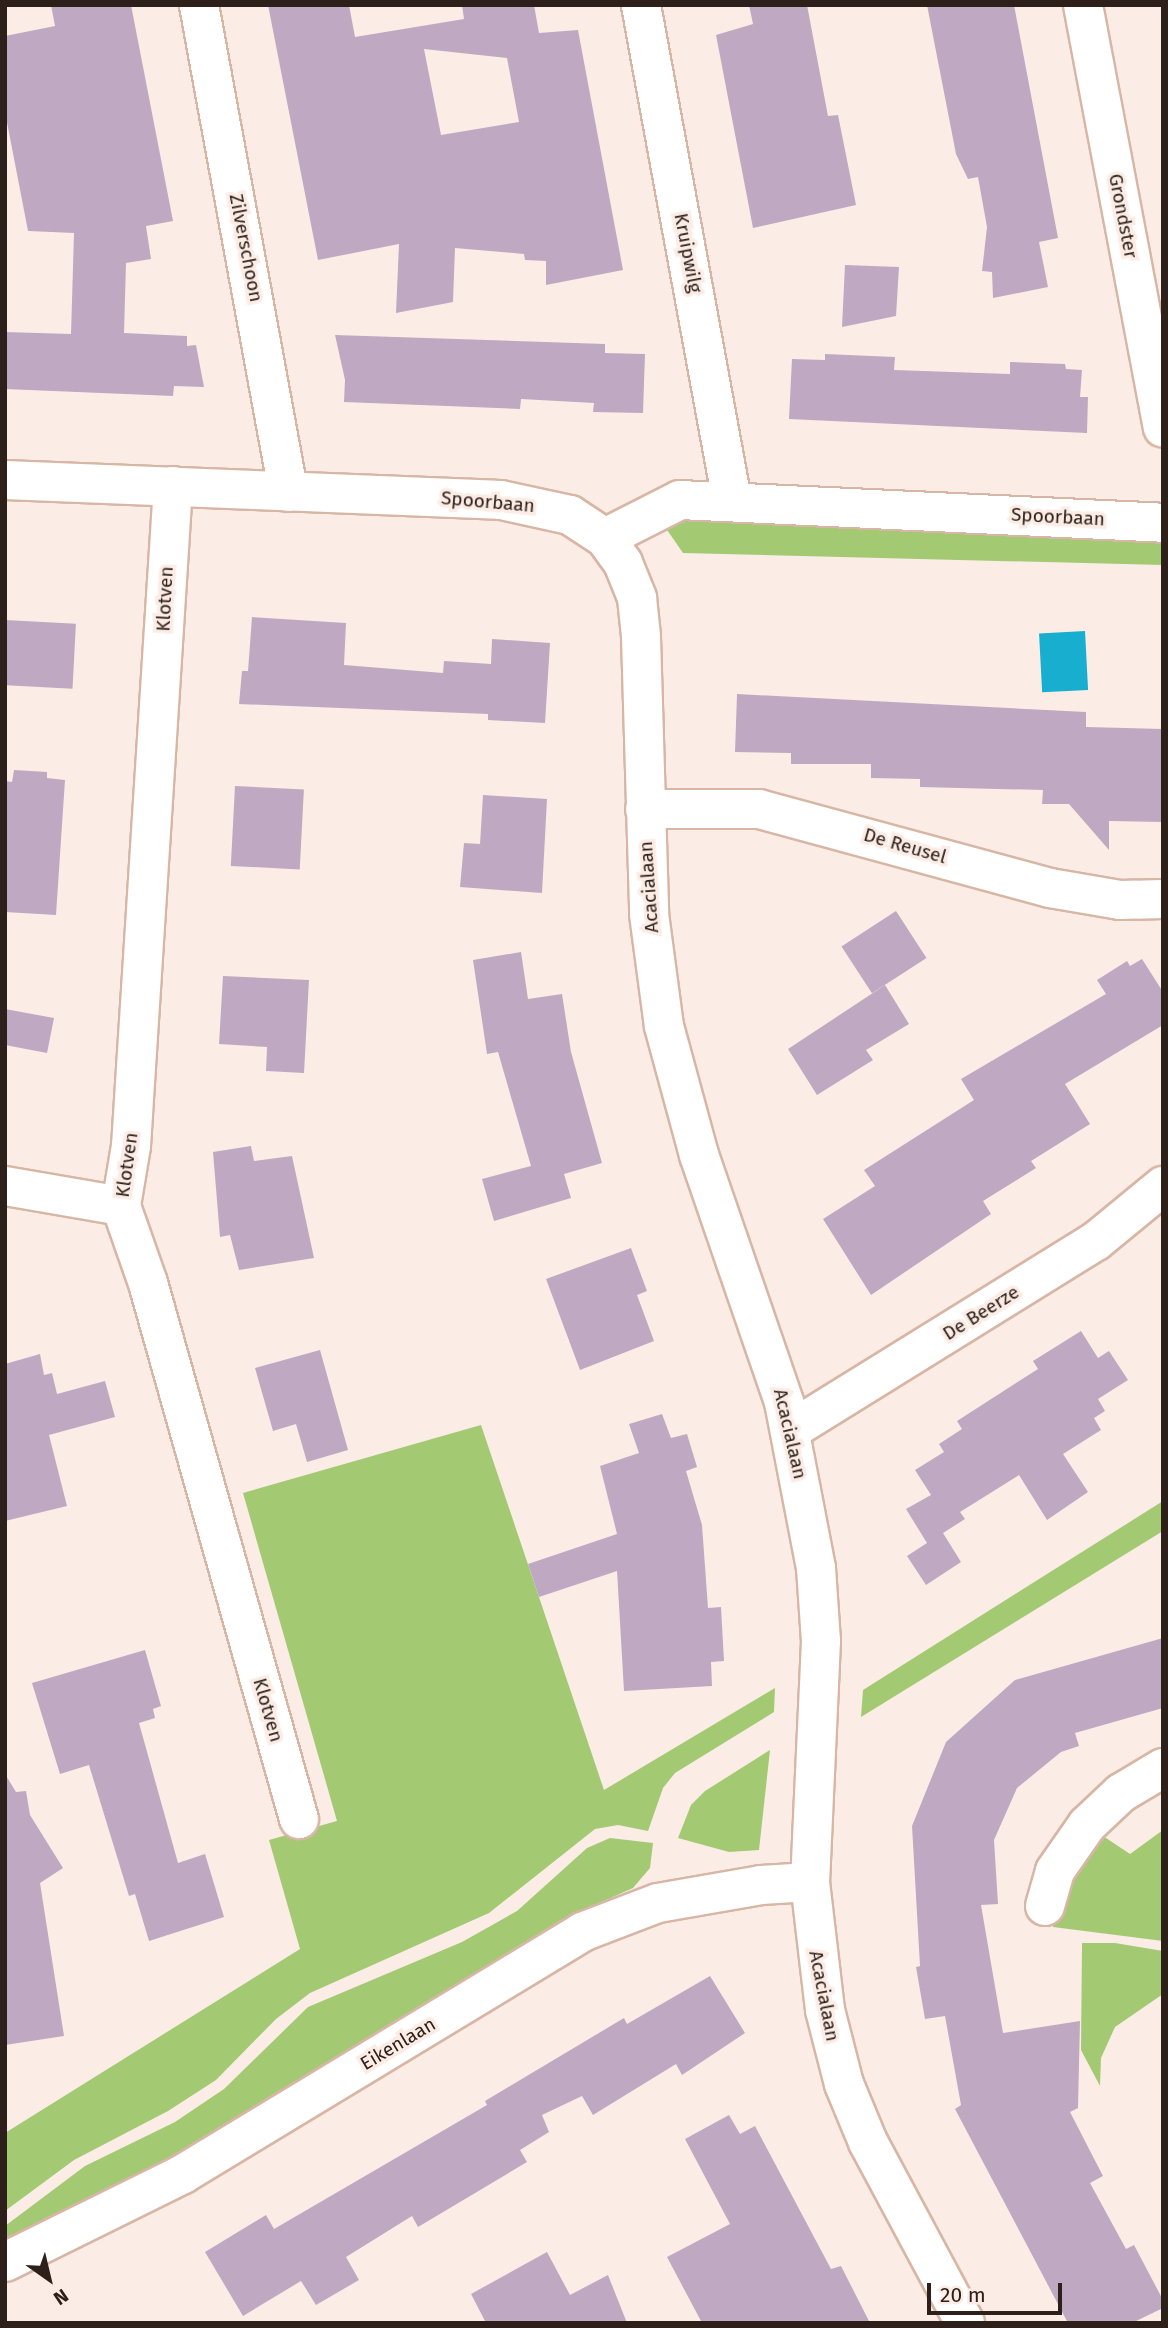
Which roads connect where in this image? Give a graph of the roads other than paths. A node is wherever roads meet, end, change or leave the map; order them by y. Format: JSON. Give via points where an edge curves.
{"nodes":[{"id":1,"x":199,"y":5,"type":"edge"},
{"id":2,"x":641,"y":5,"type":"edge"},
{"id":3,"x":1083,"y":5,"type":"edge"},
{"id":4,"x":1163,"y":427,"type":"edge"},
{"id":5,"x":5,"y":480,"type":"edge"},
{"id":6,"x":173,"y":486,"type":"junction"},
{"id":7,"x":288,"y":492,"type":"junction"},
{"id":8,"x":732,"y":501,"type":"junction"},
{"id":9,"x":1163,"y":523,"type":"edge"},
{"id":10,"x":605,"y":538,"type":"junction"},
{"id":11,"x":645,"y":809,"type":"junction"},
{"id":12,"x":1163,"y":899,"type":"edge"},
{"id":13,"x":5,"y":1186,"type":"edge"},
{"id":14,"x":1163,"y":1186,"type":"edge"},
{"id":15,"x":121,"y":1206,"type":"junction"},
{"id":16,"x":791,"y":1430,"type":"junction"},
{"id":17,"x":1163,"y":1768,"type":"edge"},
{"id":18,"x":299,"y":1819,"type":"dead end"},
{"id":19,"x":810,"y":1882,"type":"junction"},
{"id":20,"x":1045,"y":1906,"type":"dead end"},
{"id":21,"x":5,"y":2262,"type":"edge"},
{"id":22,"x":965,"y":2323,"type":"edge"}],
"edges":[{"from":1,"to":7,"type":"street","name":"Zilverschoon"},
{"from":2,"to":8,"type":"street","name":"Kruipwilg"},
{"from":3,"to":4,"type":"street","name":"Grondster"},
{"from":5,"to":6,"type":"street","name":"Spoorbaan"},
{"from":6,"to":7,"type":"street","name":"Spoorbaan"},
{"from":6,"to":15,"type":"street","name":"Klotven","via":[[131,1146]]},
{"from":7,"to":10,"type":"street","name":"Spoorbaan","via":[[539,505],[570,515]]},
{"from":8,"to":9,"type":"street","name":"Spoorbaan"},
{"from":8,"to":10,"type":"street","name":"Spoorbaan","via":[[680,500]]},
{"from":10,"to":11,"type":"street","name":"Acacialaan","via":[[623,563],[637,598]]},
{"from":11,"to":12,"type":"street","name":"De Reusel","via":[[770,811],[1050,888],[1120,900]]},
{"from":11,"to":16,"type":"street","name":"Acacialaan","via":[[649,914],[676,1078]]},
{"from":13,"to":15,"type":"street"},
{"from":14,"to":16,"type":"street","name":"De Beerze","via":[[1096,1241]]},
{"from":15,"to":18,"type":"street","name":"Klotven","via":[[148,1283]]},
{"from":16,"to":19,"type":"street","name":"Acacialaan","via":[[816,1568],[821,1641]]},
{"from":17,"to":20,"type":"street","via":[[1121,1793],[1087,1825],[1055,1871]]},
{"from":19,"to":21,"type":"street","name":"Eikenlaan","via":[[761,1885],[657,1903],[582,1932],[183,2174]]},
{"from":19,"to":22,"type":"street","name":"Acacialaan","via":[[818,1975],[844,2084],[868,2142]]}]}
